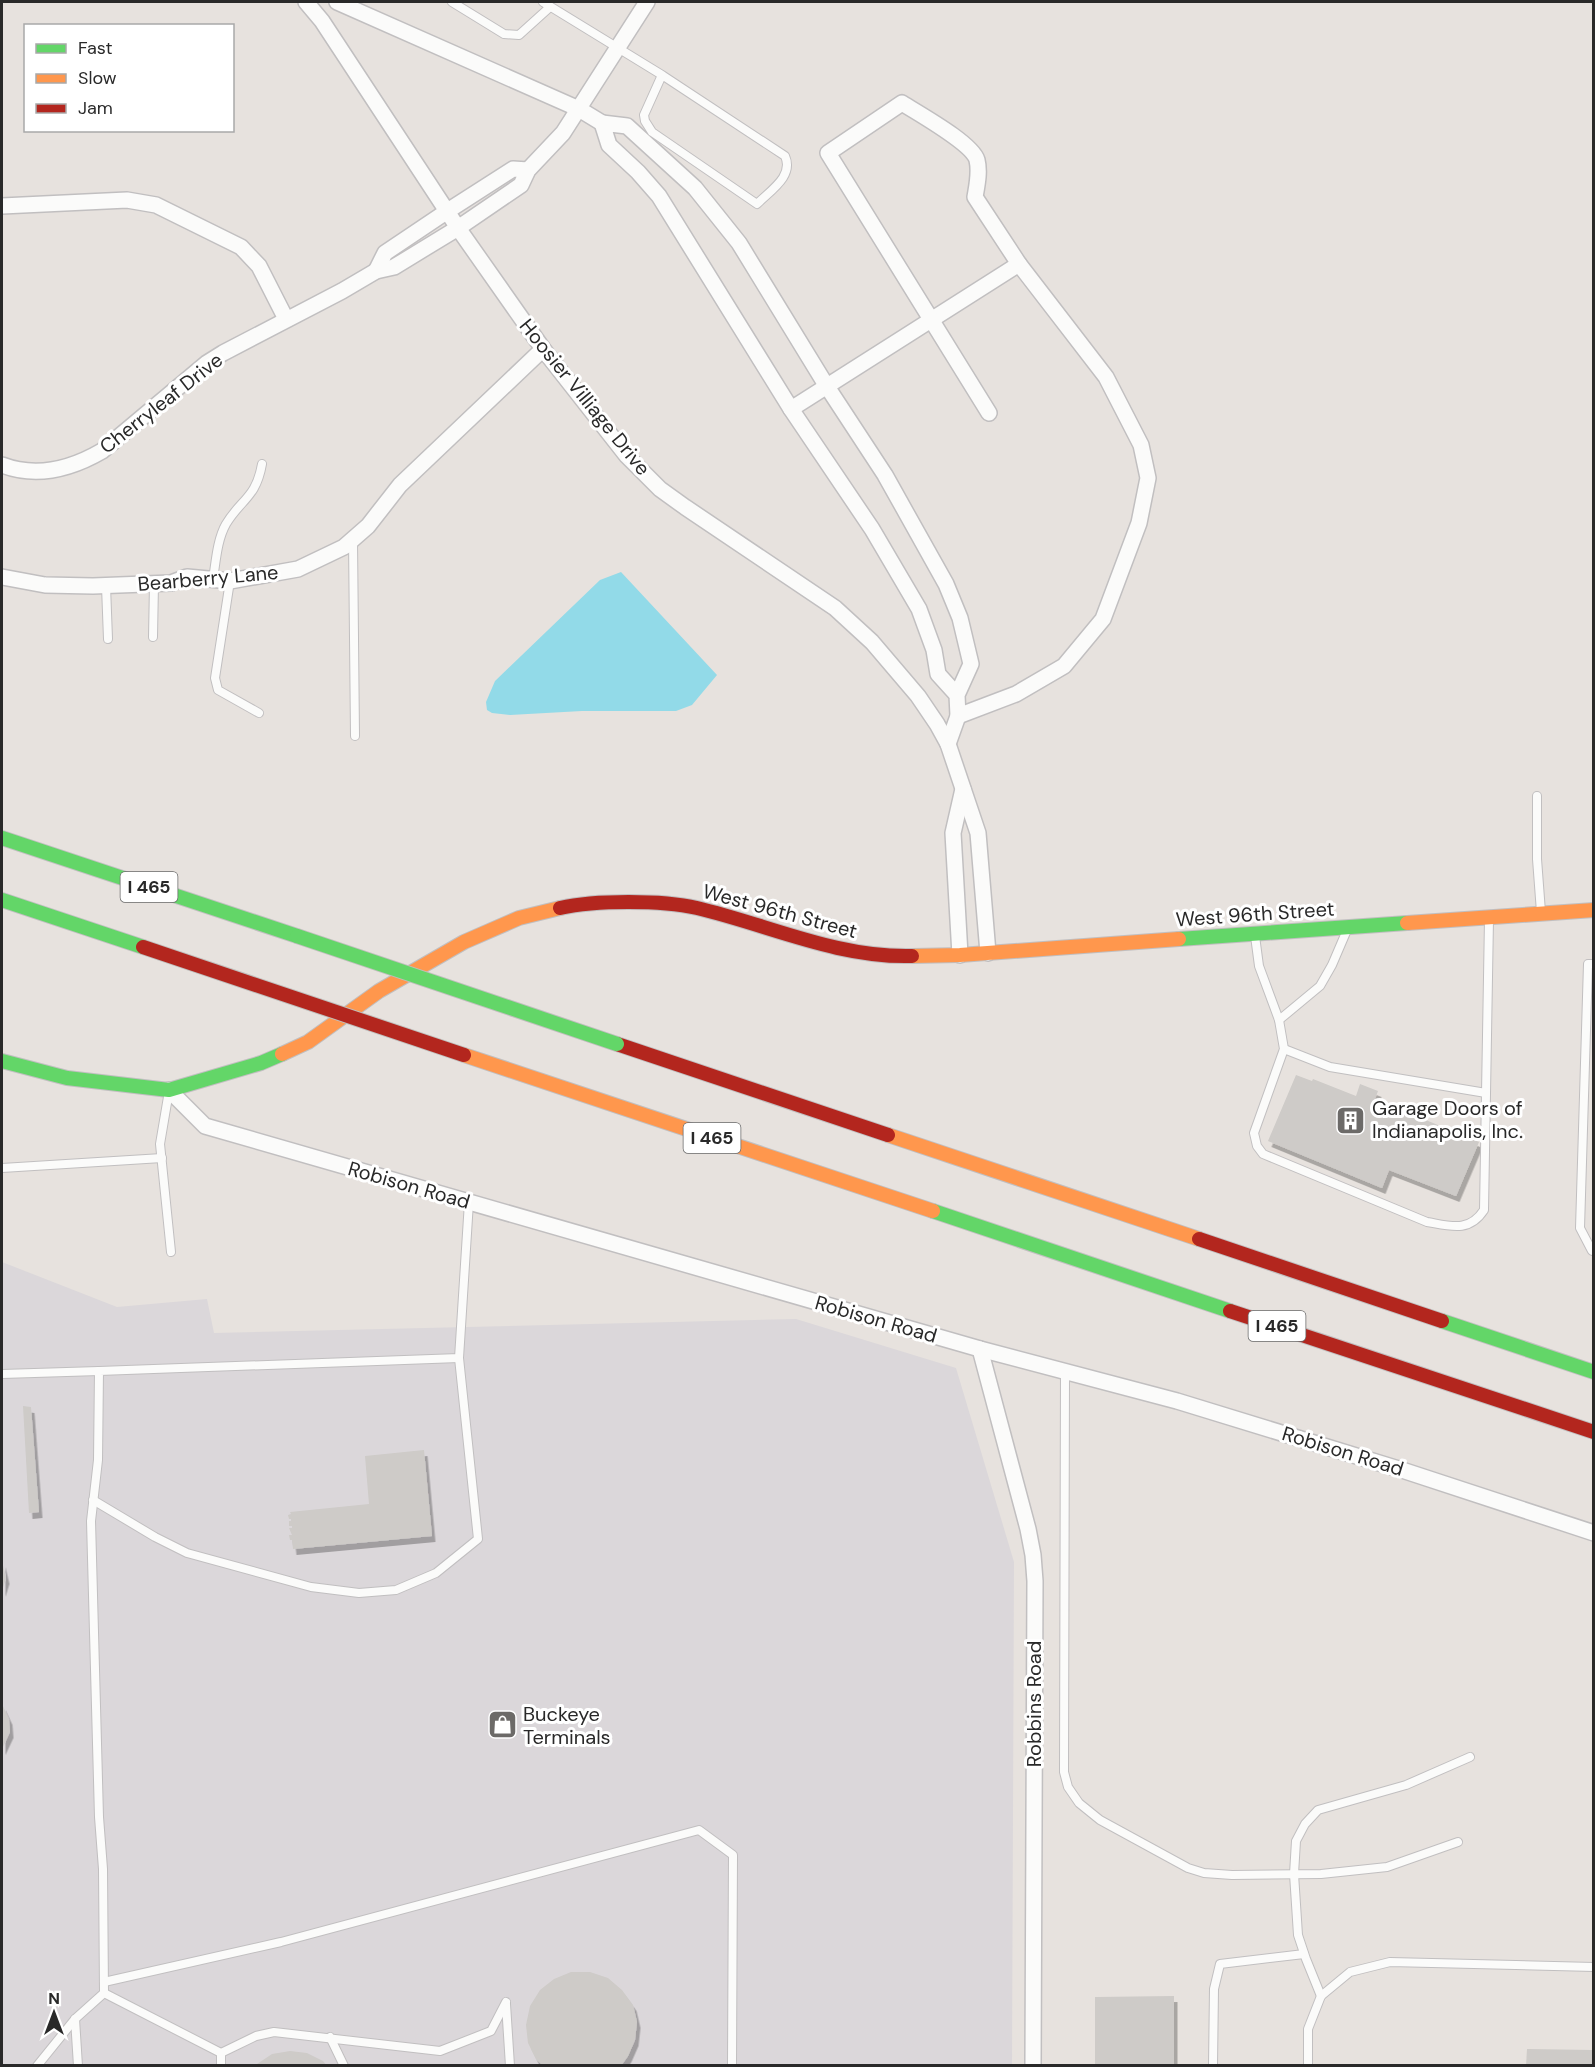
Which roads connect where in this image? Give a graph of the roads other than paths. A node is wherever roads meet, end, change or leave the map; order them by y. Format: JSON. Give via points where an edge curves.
{"nodes":[{"id":1,"x":306,"y":2,"type":"edge"},
{"id":2,"x":337,"y":2,"type":"edge"},
{"id":3,"x":452,"y":2,"type":"edge"},
{"id":4,"x":647,"y":2,"type":"edge"},
{"id":5,"x":547,"y":4,"type":"edge"},
{"id":6,"x":618,"y":47,"type":"junction"},
{"id":7,"x":662,"y":75,"type":"junction"},
{"id":8,"x":579,"y":109,"type":"junction"},
{"id":9,"x":602,"y":123,"type":"junction"},
{"id":10,"x":528,"y":170,"type":"junction"},
{"id":11,"x":2,"y":206,"type":"edge"},
{"id":12,"x":446,"y":212,"type":"junction"},
{"id":13,"x":458,"y":228,"type":"junction"},
{"id":14,"x":1019,"y":264,"type":"junction"},
{"id":15,"x":376,"y":271,"type":"junction"},
{"id":16,"x":286,"y":319,"type":"junction"},
{"id":17,"x":930,"y":320,"type":"junction"},
{"id":18,"x":543,"y":349,"type":"junction"},
{"id":19,"x":826,"y":385,"type":"junction"},
{"id":20,"x":792,"y":408,"type":"junction"},
{"id":21,"x":989,"y":413,"type":"dead end"},
{"id":22,"x":262,"y":464,"type":"dead end"},
{"id":23,"x":2,"y":465,"type":"edge"},
{"id":24,"x":353,"y":539,"type":"junction"},
{"id":25,"x":2,"y":577,"type":"edge"},
{"id":26,"x":213,"y":579,"type":"junction"},
{"id":27,"x":230,"y":581,"type":"junction"},
{"id":28,"x":154,"y":584,"type":"junction"},
{"id":29,"x":105,"y":586,"type":"junction"},
{"id":30,"x":153,"y":638,"type":"dead end"},
{"id":31,"x":108,"y":639,"type":"dead end"},
{"id":32,"x":957,"y":694,"type":"junction"},
{"id":33,"x":259,"y":713,"type":"dead end"},
{"id":34,"x":958,"y":716,"type":"junction"},
{"id":35,"x":355,"y":736,"type":"dead end"},
{"id":36,"x":948,"y":744,"type":"junction"},
{"id":37,"x":963,"y":789,"type":"junction"},
{"id":38,"x":1537,"y":796,"type":"dead end"},
{"id":39,"x":2,"y":838,"type":"edge"},
{"id":40,"x":2,"y":900,"type":"edge"},
{"id":41,"x":1593,"y":910,"type":"edge"},
{"id":42,"x":1541,"y":914,"type":"junction"},
{"id":43,"x":1489,"y":918,"type":"junction"},
{"id":44,"x":1348,"y":927,"type":"junction"},
{"id":45,"x":1255,"y":934,"type":"junction"},
{"id":46,"x":988,"y":953,"type":"junction"},
{"id":47,"x":960,"y":956,"type":"junction"},
{"id":48,"x":1593,"y":964,"type":"edge"},
{"id":49,"x":1279,"y":1020,"type":"junction"},
{"id":50,"x":1284,"y":1049,"type":"junction"},
{"id":51,"x":2,"y":1061,"type":"edge"},
{"id":52,"x":169,"y":1090,"type":"junction"},
{"id":53,"x":1486,"y":1093,"type":"junction"},
{"id":54,"x":162,"y":1158,"type":"junction"},
{"id":55,"x":2,"y":1168,"type":"edge"},
{"id":56,"x":469,"y":1202,"type":"junction"},
{"id":57,"x":1593,"y":1251,"type":"edge"},
{"id":58,"x":171,"y":1252,"type":"dead end"},
{"id":59,"x":980,"y":1349,"type":"junction"},
{"id":60,"x":459,"y":1358,"type":"junction"},
{"id":61,"x":99,"y":1371,"type":"junction"},
{"id":62,"x":1065,"y":1371,"type":"junction"},
{"id":63,"x":1593,"y":1372,"type":"edge"},
{"id":64,"x":2,"y":1374,"type":"edge"},
{"id":65,"x":1593,"y":1432,"type":"edge"},
{"id":66,"x":93,"y":1500,"type":"junction"},
{"id":67,"x":1593,"y":1533,"type":"edge"},
{"id":68,"x":1470,"y":1757,"type":"dead end"},
{"id":69,"x":1458,"y":1842,"type":"dead end"},
{"id":70,"x":1294,"y":1874,"type":"junction"},
{"id":71,"x":1304,"y":1954,"type":"junction"},
{"id":72,"x":1593,"y":1967,"type":"edge"},
{"id":73,"x":104,"y":1982,"type":"junction"},
{"id":74,"x":104,"y":1994,"type":"junction"},
{"id":75,"x":1321,"y":1996,"type":"junction"},
{"id":76,"x":75,"y":2019,"type":"junction"},
{"id":77,"x":330,"y":2037,"type":"junction"},
{"id":78,"x":221,"y":2053,"type":"junction"},
{"id":79,"x":37,"y":2066,"type":"edge"},
{"id":80,"x":78,"y":2066,"type":"edge"},
{"id":81,"x":221,"y":2066,"type":"edge"},
{"id":82,"x":344,"y":2066,"type":"edge"},
{"id":83,"x":510,"y":2066,"type":"edge"},
{"id":84,"x":732,"y":2066,"type":"edge"},
{"id":85,"x":1033,"y":2066,"type":"edge"},
{"id":86,"x":1213,"y":2066,"type":"edge"},
{"id":87,"x":1308,"y":2066,"type":"edge"}],
"edges":[{"from":1,"to":12,"type":"street","name":"Hoosier Villiage Drive"},
{"from":2,"to":8,"type":"street"},
{"from":3,"to":5,"type":"lane","via":[[504,34],[519,35]]},
{"from":4,"to":6,"type":"street","name":"Cherryleaf Drive"},
{"from":5,"to":6,"type":"lane"},
{"from":6,"to":7,"type":"lane"},
{"from":6,"to":8,"type":"street","name":"Cherryleaf Drive"},
{"from":7,"to":7,"type":"lane","via":[[644,115],[652,132],[757,204],[787,173],[789,164],[785,156]]},
{"from":8,"to":9,"type":"street"},
{"from":8,"to":10,"type":"street","name":"Cherryleaf Drive"},
{"from":9,"to":19,"type":"street","via":[[627,126],[695,188],[739,243]]},
{"from":9,"to":20,"type":"street","via":[[609,145],[659,196]]},
{"from":10,"to":12,"type":"street","name":"Cherryleaf Drive","via":[[513,169]]},
{"from":10,"to":13,"type":"street","name":"Cherryleaf Drive","via":[[521,185]]},
{"from":11,"to":16,"type":"street","via":[[127,200],[156,205],[242,247],[259,266]]},
{"from":12,"to":13,"type":"street","name":"Hoosier Villiage Drive"},
{"from":12,"to":15,"type":"street","name":"Cherryleaf Drive","via":[[385,253]]},
{"from":13,"to":15,"type":"street","name":"Cherryleaf Drive","via":[[394,267]]},
{"from":13,"to":18,"type":"street","name":"Hoosier Villiage Drive"},
{"from":14,"to":17,"type":"street"},
{"from":14,"to":17,"type":"street","via":[[975,197],[977,157],[966,145],[902,103],[828,153]]},
{"from":14,"to":34,"type":"street","via":[[1106,377],[1141,445],[1148,478],[1138,523],[1103,619],[1064,666],[1016,694]]},
{"from":15,"to":16,"type":"street","name":"Cherryleaf Drive"},
{"from":16,"to":23,"type":"street","name":"Cherryleaf Drive","via":[[207,363],[86,460],[43,471]]},
{"from":17,"to":19,"type":"street"},
{"from":17,"to":21,"type":"street"},
{"from":18,"to":24,"type":"street","name":"Bearberry Lane","via":[[399,485]]},
{"from":18,"to":36,"type":"street","name":"Hoosier Villiage Drive","via":[[627,456],[660,489],[836,608],[872,642],[918,696]]},
{"from":19,"to":20,"type":"street"},
{"from":19,"to":32,"type":"street","via":[[885,475],[946,584],[960,618],[971,664]]},
{"from":20,"to":32,"type":"street","via":[[920,609],[938,674]]},
{"from":22,"to":26,"type":"lane","via":[[254,491],[222,533]]},
{"from":24,"to":27,"type":"street","name":"Bearberry Lane","via":[[298,569]]},
{"from":24,"to":35,"type":"lane"},
{"from":25,"to":29,"type":"street","name":"Bearberry Lane","via":[[45,585]]},
{"from":26,"to":27,"type":"street","name":"Bearberry Lane"},
{"from":26,"to":28,"type":"street","name":"Bearberry Lane","via":[[187,577]]},
{"from":27,"to":33,"type":"lane","via":[[215,678],[218,690]]},
{"from":28,"to":29,"type":"street","name":"Bearberry Lane"},
{"from":28,"to":30,"type":"lane"},
{"from":29,"to":31,"type":"lane"},
{"from":32,"to":34,"type":"street"},
{"from":34,"to":36,"type":"street"},
{"from":36,"to":37,"type":"street","name":"Hoosier Villiage Drive"},
{"from":37,"to":46,"type":"street","name":"Hoosier Villiage Drive","via":[[978,833]]},
{"from":37,"to":47,"type":"street","via":[[953,833]]},
{"from":38,"to":42,"type":"lane"},
{"from":39,"to":63,"type":"main road","number":"I 465","bridge":true},
{"from":40,"to":65,"type":"main road","number":"I 465","bridge":true},
{"from":41,"to":42,"type":"main road","name":"West 96th Street"},
{"from":42,"to":43,"type":"main road","name":"West 96th Street"},
{"from":43,"to":44,"type":"main road","name":"West 96th Street"},
{"from":43,"to":53,"type":"lane"},
{"from":44,"to":45,"type":"main road","name":"West 96th Street"},
{"from":44,"to":49,"type":"lane","via":[[1320,986]]},
{"from":45,"to":46,"type":"main road","name":"West 96th Street"},
{"from":45,"to":49,"type":"lane","via":[[1259,966]]},
{"from":46,"to":47,"type":"main road","name":"West 96th Street"},
{"from":47,"to":52,"type":"main road","name":"West 96th Street","via":[[888,957],[829,947],[696,908],[634,902],[569,906],[519,918],[464,942],[380,991],[308,1042],[261,1064]]},
{"from":48,"to":57,"type":"lane","via":[[1588,964],[1580,1228]]},
{"from":49,"to":50,"type":"lane"},
{"from":50,"to":53,"type":"lane","via":[[1330,1067]]},
{"from":50,"to":53,"type":"lane","via":[[1254,1133],[1263,1154],[1427,1222],[1469,1225],[1484,1210]]},
{"from":51,"to":52,"type":"main road","name":"West 96th Street","via":[[67,1078]]},
{"from":52,"to":54,"type":"lane","via":[[160,1144]]},
{"from":52,"to":56,"type":"street","name":"Robison Road","via":[[206,1126]]},
{"from":54,"to":55,"type":"lane"},
{"from":54,"to":58,"type":"lane"},
{"from":56,"to":59,"type":"street","name":"Robison Road"},
{"from":56,"to":60,"type":"lane"},
{"from":59,"to":62,"type":"street","name":"Robison Road"},
{"from":59,"to":85,"type":"street","name":"Robbins Road","via":[[1028,1529],[1035,1581]]},
{"from":60,"to":61,"type":"lane"},
{"from":60,"to":66,"type":"lane","via":[[478,1539],[436,1572],[396,1590],[359,1593],[311,1587],[187,1553]]},
{"from":61,"to":64,"type":"lane"},
{"from":61,"to":66,"type":"lane","via":[[98,1460]]},
{"from":62,"to":67,"type":"street","name":"Robison Road","via":[[1274,1430]]},
{"from":62,"to":70,"type":"lane","via":[[1064,1772],[1068,1787],[1079,1803],[1100,1820],[1188,1868],[1232,1875]]},
{"from":66,"to":73,"type":"lane"},
{"from":68,"to":70,"type":"lane","via":[[1406,1785],[1318,1810],[1296,1841]]},
{"from":69,"to":70,"type":"lane","via":[[1387,1867]]},
{"from":70,"to":71,"type":"lane","via":[[1298,1935]]},
{"from":71,"to":75,"type":"lane"},
{"from":71,"to":86,"type":"lane","via":[[1220,1964],[1214,1989]]},
{"from":72,"to":75,"type":"lane","via":[[1390,1962],[1350,1972]]},
{"from":73,"to":74,"type":"lane"},
{"from":73,"to":84,"type":"lane","via":[[281,1942],[699,1830],[733,1855]]},
{"from":74,"to":76,"type":"lane"},
{"from":74,"to":78,"type":"lane"},
{"from":75,"to":87,"type":"lane","via":[[1308,2029]]},
{"from":76,"to":79,"type":"lane"},
{"from":76,"to":80,"type":"lane"},
{"from":77,"to":78,"type":"lane","via":[[274,2032]]},
{"from":77,"to":82,"type":"lane"},
{"from":77,"to":83,"type":"lane","via":[[440,2050],[491,2031],[506,2002]]},
{"from":78,"to":81,"type":"lane"}]}
